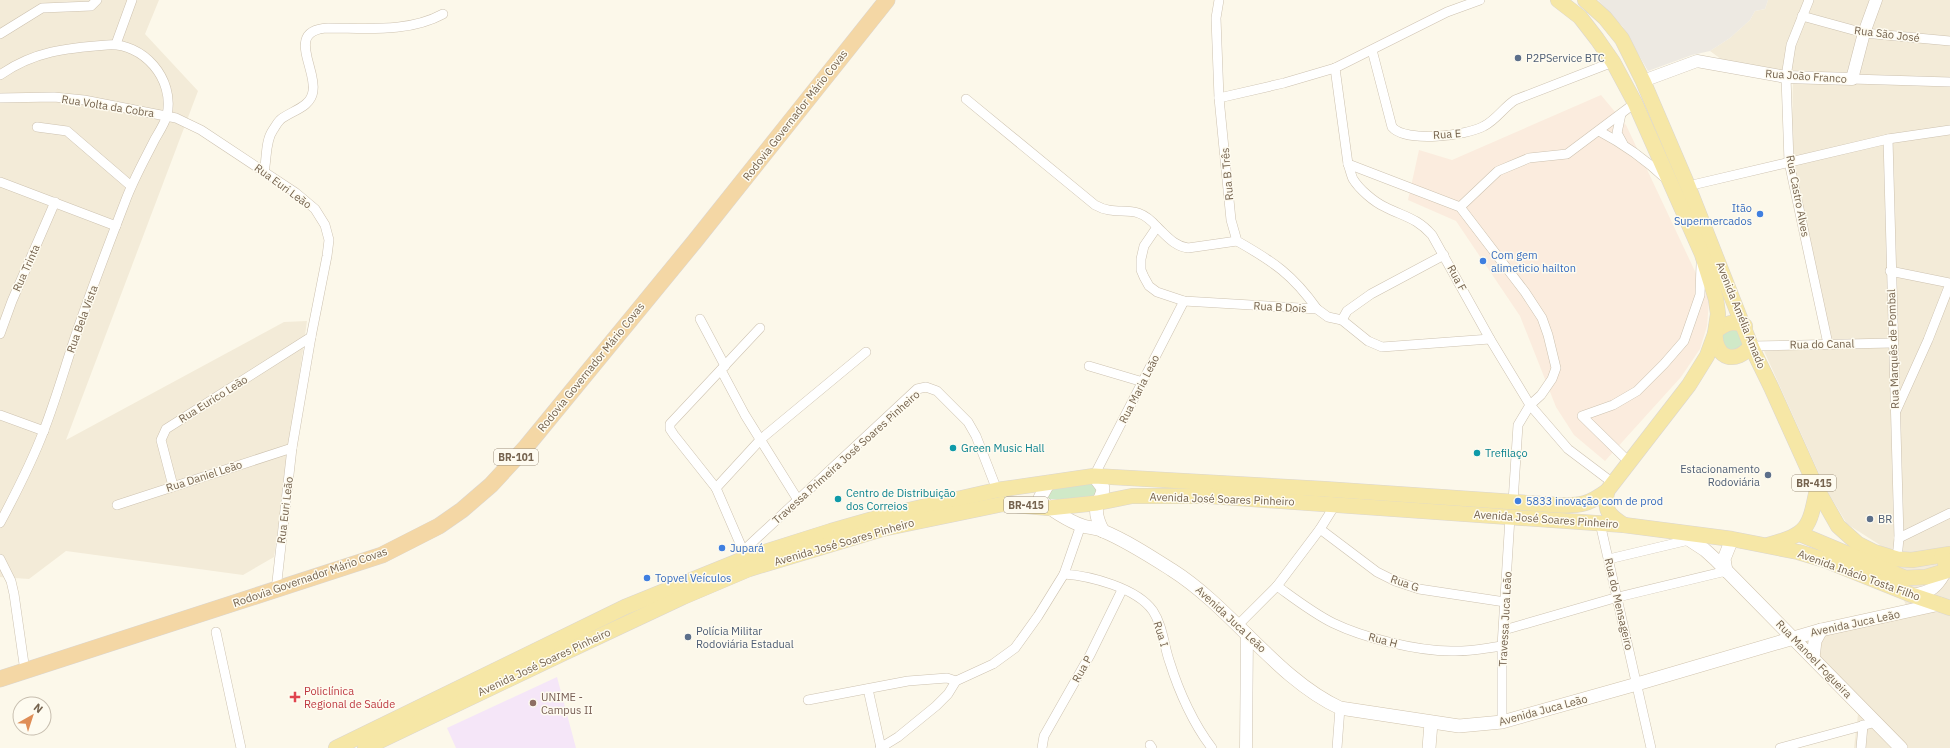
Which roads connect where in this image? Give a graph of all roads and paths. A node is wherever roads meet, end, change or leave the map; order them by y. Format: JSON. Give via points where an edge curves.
{"nodes":[{"id":1,"x":97,"y":0,"type":"edge"},
{"id":2,"x":132,"y":0,"type":"edge"},
{"id":3,"x":886,"y":0,"type":"edge"},
{"id":4,"x":1219,"y":0,"type":"edge"},
{"id":5,"x":1480,"y":0,"type":"edge"},
{"id":6,"x":1558,"y":0,"type":"edge"},
{"id":7,"x":1585,"y":0,"type":"edge"},
{"id":8,"x":1809,"y":0,"type":"edge"},
{"id":9,"x":1876,"y":0,"type":"edge"},
{"id":10,"x":41,"y":4,"type":"edge"},
{"id":11,"x":443,"y":14,"type":"dead end"},
{"id":12,"x":1802,"y":16,"type":"junction"},
{"id":13,"x":1864,"y":33,"type":"junction"},
{"id":14,"x":0,"y":34,"type":"edge"},
{"id":15,"x":1950,"y":41,"type":"edge"},
{"id":16,"x":116,"y":44,"type":"junction"},
{"id":17,"x":1372,"y":50,"type":"junction"},
{"id":18,"x":1613,"y":62,"type":"junction"},
{"id":19,"x":1335,"y":68,"type":"junction"},
{"id":20,"x":0,"y":75,"type":"edge"},
{"id":21,"x":1786,"y":77,"type":"junction"},
{"id":22,"x":1852,"y":79,"type":"junction"},
{"id":23,"x":1643,"y":81,"type":"junction"},
{"id":24,"x":1950,"y":82,"type":"edge"},
{"id":25,"x":0,"y":98,"type":"edge"},
{"id":26,"x":1219,"y":98,"type":"junction"},
{"id":27,"x":966,"y":99,"type":"dead end"},
{"id":28,"x":1635,"y":103,"type":"junction"},
{"id":29,"x":1621,"y":114,"type":"junction"},
{"id":30,"x":167,"y":115,"type":"junction"},
{"id":31,"x":36,"y":127,"type":"dead end"},
{"id":32,"x":1950,"y":130,"type":"edge"},
{"id":33,"x":1599,"y":131,"type":"junction"},
{"id":34,"x":1888,"y":139,"type":"junction"},
{"id":35,"x":1623,"y":144,"type":"junction"},
{"id":36,"x":1789,"y":162,"type":"junction"},
{"id":37,"x":1348,"y":164,"type":"junction"},
{"id":38,"x":264,"y":172,"type":"junction"},
{"id":39,"x":0,"y":183,"type":"edge"},
{"id":40,"x":1671,"y":184,"type":"junction"},
{"id":41,"x":131,"y":186,"type":"junction"},
{"id":42,"x":1688,"y":186,"type":"junction"},
{"id":43,"x":55,"y":202,"type":"junction"},
{"id":44,"x":1460,"y":207,"type":"junction"},
{"id":45,"x":116,"y":226,"type":"junction"},
{"id":46,"x":1157,"y":227,"type":"junction"},
{"id":47,"x":1238,"y":241,"type":"junction"},
{"id":48,"x":1702,"y":254,"type":"junction"},
{"id":49,"x":1444,"y":255,"type":"junction"},
{"id":50,"x":1890,"y":271,"type":"junction"},
{"id":51,"x":1950,"y":283,"type":"edge"},
{"id":52,"x":1184,"y":301,"type":"junction"},
{"id":53,"x":1317,"y":309,"type":"junction"},
{"id":54,"x":700,"y":319,"type":"dead end"},
{"id":55,"x":1342,"y":320,"type":"junction"},
{"id":56,"x":1744,"y":326,"type":"junction"},
{"id":57,"x":760,"y":328,"type":"dead end"},
{"id":58,"x":1715,"y":332,"type":"junction"},
{"id":59,"x":0,"y":334,"type":"edge"},
{"id":60,"x":311,"y":337,"type":"junction"},
{"id":61,"x":1490,"y":340,"type":"junction"},
{"id":62,"x":1892,"y":343,"type":"junction"},
{"id":63,"x":1828,"y":344,"type":"junction"},
{"id":64,"x":1751,"y":346,"type":"junction"},
{"id":65,"x":866,"y":352,"type":"dead end"},
{"id":66,"x":1089,"y":366,"type":"dead end"},
{"id":67,"x":723,"y":368,"type":"junction"},
{"id":68,"x":1143,"y":382,"type":"junction"},
{"id":69,"x":1530,"y":405,"type":"junction"},
{"id":70,"x":1896,"y":412,"type":"junction"},
{"id":71,"x":0,"y":415,"type":"edge"},
{"id":72,"x":44,"y":431,"type":"junction"},
{"id":73,"x":761,"y":439,"type":"junction"},
{"id":74,"x":292,"y":448,"type":"junction"},
{"id":75,"x":1629,"y":462,"type":"junction"},
{"id":76,"x":1094,"y":476,"type":"junction"},
{"id":77,"x":1049,"y":482,"type":"junction"},
{"id":78,"x":173,"y":486,"type":"junction"},
{"id":79,"x":1610,"y":487,"type":"junction"},
{"id":80,"x":716,"y":488,"type":"junction"},
{"id":81,"x":1817,"y":489,"type":"junction"},
{"id":82,"x":996,"y":490,"type":"junction"},
{"id":83,"x":798,"y":500,"type":"junction"},
{"id":84,"x":1097,"y":503,"type":"junction"},
{"id":85,"x":117,"y":505,"type":"dead end"},
{"id":86,"x":1335,"y":505,"type":"junction"},
{"id":87,"x":1049,"y":508,"type":"junction"},
{"id":88,"x":1512,"y":510,"type":"junction"},
{"id":89,"x":1950,"y":513,"type":"edge"},
{"id":90,"x":0,"y":523,"type":"edge"},
{"id":91,"x":1600,"y":523,"type":"junction"},
{"id":92,"x":1081,"y":525,"type":"junction"},
{"id":93,"x":1624,"y":525,"type":"junction"},
{"id":94,"x":1320,"y":529,"type":"junction"},
{"id":95,"x":1102,"y":531,"type":"junction"},
{"id":96,"x":1800,"y":534,"type":"junction"},
{"id":97,"x":1684,"y":536,"type":"junction"},
{"id":98,"x":1899,"y":538,"type":"junction"},
{"id":99,"x":1732,"y":539,"type":"junction"},
{"id":100,"x":1767,"y":545,"type":"junction"},
{"id":101,"x":745,"y":555,"type":"junction"},
{"id":102,"x":0,"y":559,"type":"edge"},
{"id":103,"x":1609,"y":559,"type":"junction"},
{"id":104,"x":1897,"y":559,"type":"junction"},
{"id":105,"x":1947,"y":563,"type":"edge"},
{"id":106,"x":1726,"y":571,"type":"junction"},
{"id":107,"x":1064,"y":574,"type":"junction"},
{"id":108,"x":1277,"y":586,"type":"junction"},
{"id":109,"x":276,"y":590,"type":"junction"},
{"id":110,"x":1122,"y":590,"type":"junction"},
{"id":111,"x":1912,"y":595,"type":"junction"},
{"id":112,"x":1618,"y":597,"type":"junction"},
{"id":113,"x":1505,"y":602,"type":"junction"},
{"id":114,"x":1945,"y":606,"type":"edge"},
{"id":115,"x":1915,"y":610,"type":"junction"},
{"id":116,"x":1243,"y":630,"type":"junction"},
{"id":117,"x":1504,"y":630,"type":"junction"},
{"id":118,"x":1821,"y":630,"type":"junction"},
{"id":119,"x":216,"y":632,"type":"dead end"},
{"id":120,"x":1793,"y":637,"type":"junction"},
{"id":121,"x":1502,"y":646,"type":"junction"},
{"id":122,"x":1813,"y":658,"type":"junction"},
{"id":123,"x":25,"y":671,"type":"junction"},
{"id":124,"x":0,"y":679,"type":"edge"},
{"id":125,"x":956,"y":681,"type":"junction"},
{"id":126,"x":1637,"y":684,"type":"junction"},
{"id":127,"x":868,"y":689,"type":"junction"},
{"id":128,"x":808,"y":700,"type":"dead end"},
{"id":129,"x":1340,"y":708,"type":"junction"},
{"id":130,"x":1502,"y":722,"type":"junction"},
{"id":131,"x":1431,"y":723,"type":"junction"},
{"id":132,"x":1869,"y":724,"type":"junction"},
{"id":133,"x":241,"y":748,"type":"edge"},
{"id":134,"x":336,"y":748,"type":"edge"},
{"id":135,"x":365,"y":748,"type":"edge"},
{"id":136,"x":880,"y":748,"type":"edge"},
{"id":137,"x":1042,"y":748,"type":"edge"},
{"id":138,"x":1212,"y":748,"type":"edge"},
{"id":139,"x":1246,"y":748,"type":"edge"},
{"id":140,"x":1337,"y":748,"type":"edge"},
{"id":141,"x":1429,"y":748,"type":"edge"},
{"id":142,"x":1652,"y":748,"type":"edge"},
{"id":143,"x":1780,"y":748,"type":"edge"},
{"id":144,"x":1861,"y":748,"type":"edge"},
{"id":145,"x":1901,"y":748,"type":"edge"}],
"edges":[{"from":1,"to":10,"type":"street","via":[[91,6]]},
{"from":2,"to":16,"type":"street"},
{"from":3,"to":109,"type":"highway","name":"Rodovia Governador Mário Covas","number":"BR-101","via":[[695,241],[491,485],[462,510],[438,526],[382,554]]},
{"from":4,"to":26,"type":"street","name":"Rua B Três","via":[[1216,30]]},
{"from":5,"to":17,"type":"street","via":[[1447,12]]},
{"from":6,"to":18,"type":"main road","name":"Avenida Amélia Amado","via":[[1580,17]]},
{"from":7,"to":23,"type":"main road","name":"Avenida Amélia Amado","via":[[1605,18],[1622,39]]},
{"from":8,"to":12,"type":"street","name":"Rua Castro Alves"},
{"from":9,"to":13,"type":"street"},
{"from":10,"to":14,"type":"street"},
{"from":11,"to":38,"type":"street","via":[[423,23],[394,28],[320,28],[311,32],[304,49],[314,86],[313,93],[310,100],[279,121],[271,132]]},
{"from":12,"to":13,"type":"street","name":"Rua São José"},
{"from":12,"to":21,"type":"street","name":"Rua Castro Alves","via":[[1791,45]]},
{"from":13,"to":15,"type":"street","name":"Rua São José"},
{"from":13,"to":22,"type":"street"},
{"from":16,"to":20,"type":"street","via":[[45,53],[21,61]]},
{"from":16,"to":30,"type":"street","via":[[146,57],[154,65],[163,79],[167,95]]},
{"from":17,"to":18,"type":"street","name":"Rua E","via":[[1392,127],[1400,134],[1408,135],[1454,136],[1470,132],[1485,126],[1515,100]]},
{"from":17,"to":19,"type":"street"},
{"from":18,"to":28,"type":"main road","name":"Avenida Amélia Amado"},
{"from":19,"to":26,"type":"street"},
{"from":19,"to":37,"type":"street","name":"Rua F"},
{"from":21,"to":22,"type":"street","name":"Rua João Franco"},
{"from":21,"to":23,"type":"street","name":"Rua João Franco","via":[[1697,61]]},
{"from":21,"to":36,"type":"street","name":"Rua Castro Alves"},
{"from":22,"to":24,"type":"street","name":"Rua João Franco"},
{"from":23,"to":42,"type":"main road","name":"Avenida Amélia Amado"},
{"from":25,"to":30,"type":"street","name":"Rua Volta da Cobra","via":[[47,97],[84,100]]},
{"from":26,"to":47,"type":"street","name":"Rua B Três","via":[[1231,220]]},
{"from":27,"to":46,"type":"street","via":[[1095,205],[1112,211],[1138,212]]},
{"from":28,"to":29,"type":"street"},
{"from":28,"to":40,"type":"main road","name":"Avenida Amélia Amado"},
{"from":29,"to":33,"type":"street"},
{"from":29,"to":35,"type":"street","via":[[1617,133]]},
{"from":30,"to":38,"type":"street","name":"Rua Euri Leão","via":[[194,126]]},
{"from":30,"to":41,"type":"street","name":"Rua Bela Vista"},
{"from":31,"to":41,"type":"street","via":[[67,131]]},
{"from":32,"to":34,"type":"street"},
{"from":33,"to":35,"type":"street"},
{"from":33,"to":44,"type":"street","via":[[1567,154],[1529,158],[1498,170]]},
{"from":34,"to":36,"type":"street"},
{"from":34,"to":50,"type":"street","name":"Rua Marquês de Pombal"},
{"from":35,"to":40,"type":"street","via":[[1644,158]]},
{"from":36,"to":42,"type":"street"},
{"from":36,"to":63,"type":"street","name":"Rua Castro Alves"},
{"from":37,"to":44,"type":"street"},
{"from":37,"to":49,"type":"street","name":"Rua F","via":[[1353,179],[1362,190],[1382,206],[1422,224]]},
{"from":38,"to":60,"type":"street","name":"Rua Euri Leão","via":[[307,202],[325,225],[329,240]]},
{"from":39,"to":43,"type":"street"},
{"from":40,"to":48,"type":"main road","name":"Avenida Amélia Amado"},
{"from":41,"to":45,"type":"street","name":"Rua Bela Vista"},
{"from":42,"to":56,"type":"main road","name":"Avenida Amélia Amado"},
{"from":43,"to":45,"type":"street"},
{"from":43,"to":59,"type":"street","name":"Rua Trinta"},
{"from":44,"to":69,"type":"street","name":"Travessa Juca Leão","via":[[1530,298],[1542,318],[1556,371],[1541,395]]},
{"from":45,"to":72,"type":"street","name":"Rua Bela Vista"},
{"from":46,"to":47,"type":"street","via":[[1181,247]]},
{"from":46,"to":52,"type":"street","name":"Rua B Dois","via":[[1144,246],[1141,270],[1149,286],[1157,292]]},
{"from":47,"to":53,"type":"street","via":[[1284,270],[1300,285]]},
{"from":48,"to":58,"type":"main road","name":"Avenida Amélia Amado","via":[[1716,299],[1718,314]]},
{"from":48,"to":75,"type":"street","via":[[1700,295],[1684,341],[1637,391],[1613,405],[1582,416]]},
{"from":49,"to":55,"type":"street","via":[[1371,294],[1347,311]]},
{"from":49,"to":61,"type":"street","name":"Rua F"},
{"from":50,"to":51,"type":"street"},
{"from":50,"to":62,"type":"street","name":"Rua Marquês de Pombal"},
{"from":51,"to":70,"type":"street"},
{"from":52,"to":53,"type":"street","name":"Rua B Dois"},
{"from":52,"to":68,"type":"street","name":"Rua Maria Leão"},
{"from":53,"to":55,"type":"street","name":"Rua B Dois","via":[[1328,317]]},
{"from":54,"to":67,"type":"street"},
{"from":55,"to":61,"type":"street","name":"Rua B Dois","via":[[1368,341],[1382,347]]},
{"from":56,"to":58,"type":"main road","via":[[1727,323]]},
{"from":56,"to":64,"type":"main road","name":"Avenida Amélia Amado","number":"BR-415"},
{"from":57,"to":67,"type":"street"},
{"from":58,"to":64,"type":"main road","via":[[1717,347],[1720,352],[1730,357],[1742,355]]},
{"from":58,"to":75,"type":"main road","name":"Avenida Amélia Amado","number":"BR-415","via":[[1707,356],[1689,385]]},
{"from":60,"to":74,"type":"street","name":"Rua Euri Leão"},
{"from":60,"to":78,"type":"street","name":"Rua Eurico Leão","via":[[166,429],[161,440]]},
{"from":61,"to":69,"type":"street","name":"Rua F"},
{"from":62,"to":63,"type":"street","name":"Rua do Canal"},
{"from":62,"to":70,"type":"street","name":"Rua Marquês de Pombal"},
{"from":63,"to":64,"type":"street","name":"Rua do Canal"},
{"from":64,"to":81,"type":"main road","name":"Avenida Amélia Amado","number":"BR-415"},
{"from":65,"to":73,"type":"street"},
{"from":66,"to":68,"type":"street"},
{"from":67,"to":73,"type":"street","via":[[744,415]]},
{"from":67,"to":80,"type":"street","via":[[670,424],[670,429]]},
{"from":68,"to":76,"type":"street","name":"Rua Maria Leão"},
{"from":69,"to":79,"type":"street","name":"Rua F","via":[[1568,449]]},
{"from":69,"to":88,"type":"street","name":"Travessa Juca Leão","via":[[1518,425]]},
{"from":70,"to":98,"type":"street","name":"Rua Marquês de Pombal"},
{"from":71,"to":72,"type":"street"},
{"from":72,"to":90,"type":"street","name":"Rua Bela Vista"},
{"from":73,"to":80,"type":"street"},
{"from":73,"to":83,"type":"street"},
{"from":74,"to":78,"type":"street","name":"Rua Daniel Leão"},
{"from":74,"to":109,"type":"street","name":"Rua Euri Leão"},
{"from":75,"to":79,"type":"main road","name":"Avenida Amélia Amado","number":"BR-415"},
{"from":76,"to":77,"type":"main road","name":"Avenida José Soares Pinheiro","number":"BR-415"},
{"from":76,"to":84,"type":"main road","via":[[1103,488]]},
{"from":76,"to":88,"type":"main road","name":"Avenida José Soares Pinheiro","number":"BR-415","via":[[1324,489]]},
{"from":77,"to":82,"type":"main road","name":"Avenida José Soares Pinheiro","number":"BR-415"},
{"from":77,"to":87,"type":"main road","via":[[1040,498]]},
{"from":78,"to":85,"type":"street","name":"Rua Daniel Leão"},
{"from":79,"to":88,"type":"main road","name":"Avenida José Soares Pinheiro","number":"BR-415","via":[[1592,501],[1576,506]]},
{"from":79,"to":93,"type":"main road","via":[[1605,502],[1608,512]]},
{"from":80,"to":101,"type":"street"},
{"from":81,"to":96,"type":"main road","via":[[1808,523]]},
{"from":81,"to":104,"type":"main road","name":"Avenida Amélia Amado","number":"BR-415","via":[[1838,526],[1847,535],[1874,552]]},
{"from":82,"to":83,"type":"street","name":"Travessa Primeira José Soares Pinheiro","via":[[976,436],[968,422],[937,391],[926,387],[917,390]]},
{"from":82,"to":101,"type":"main road","name":"Avenida José Soares Pinheiro","number":"BR-415","via":[[887,515]]},
{"from":83,"to":101,"type":"street","name":"Travessa Primeira José Soares Pinheiro"},
{"from":84,"to":86,"type":"main road","name":"Avenida José Soares Pinheiro","number":"BR-415","via":[[1132,496],[1201,496]]},
{"from":84,"to":87,"type":"main road","name":"Avenida José Soares Pinheiro","number":"BR-415"},
{"from":84,"to":95,"type":"main road","via":[[1098,521]]},
{"from":86,"to":88,"type":"main road","name":"Avenida José Soares Pinheiro","number":"BR-415"},
{"from":86,"to":94,"type":"street"},
{"from":87,"to":92,"type":"main road","name":"Avenida Juca Leão"},
{"from":87,"to":135,"type":"main road","name":"Avenida José Soares Pinheiro","number":"BR-415","via":[[1012,504],[985,507],[882,529],[749,569],[575,647]]},
{"from":88,"to":91,"type":"main road","name":"Avenida José Soares Pinheiro","number":"BR-415"},
{"from":88,"to":113,"type":"street","name":"Travessa Juca Leão"},
{"from":89,"to":98,"type":"street"},
{"from":91,"to":93,"type":"main road","name":"Avenida José Soares Pinheiro","number":"BR-415"},
{"from":91,"to":103,"type":"street","name":"Rua do Mensageiro"},
{"from":92,"to":95,"type":"main road","name":"Avenida Juca Leão"},
{"from":92,"to":107,"type":"street"},
{"from":93,"to":97,"type":"main road","name":"Avenida José Soares Pinheiro","number":"BR-415"},
{"from":94,"to":108,"type":"street"},
{"from":94,"to":113,"type":"street","name":"Rua G","via":[[1377,572],[1395,581],[1419,589]]},
{"from":95,"to":116,"type":"main road","name":"Avenida Juca Leão","via":[[1173,570],[1198,588]]},
{"from":96,"to":100,"type":"main road"},
{"from":96,"to":105,"type":"main road","via":[[1905,578],[1926,577]]},
{"from":97,"to":99,"type":"main road","name":"Avenida José Soares Pinheiro","number":"BR-415"},
{"from":97,"to":103,"type":"street","name":"Avenida José Soares Pinheiro"},
{"from":97,"to":106,"type":"main road","name":"Rua Manoel Fogueira","via":[[1705,550]]},
{"from":98,"to":104,"type":"street","name":"Rua Marquês de Pombal"},
{"from":99,"to":100,"type":"main road","name":"Avenida José Soares Pinheiro","number":"BR-415"},
{"from":99,"to":106,"type":"main road","via":[[1724,559]]},
{"from":100,"to":111,"type":"main road","name":"Avenida Inácio Tosta Filho","number":"BR-415","via":[[1825,560]]},
{"from":101,"to":134,"type":"main road","name":"Avenida José Soares Pinheiro","number":"BR-415","via":[[625,607]]},
{"from":102,"to":123,"type":"street","via":[[11,581],[14,594]]},
{"from":103,"to":112,"type":"street","name":"Rua do Mensageiro"},
{"from":104,"to":105,"type":"main road","name":"Avenida Amélia Amado","number":"BR-415"},
{"from":105,"to":111,"type":"street","via":[[1938,584],[1933,589]]},
{"from":106,"to":112,"type":"street"},
{"from":106,"to":120,"type":"main road","name":"Rua Manoel Fogueira"},
{"from":107,"to":110,"type":"street","name":"Rua I","via":[[1097,580]]},
{"from":107,"to":125,"type":"street","via":[[1015,648],[993,664]]},
{"from":108,"to":116,"type":"street"},
{"from":108,"to":121,"type":"street","name":"Rua H","via":[[1333,623],[1392,643],[1451,651]]},
{"from":109,"to":123,"type":"highway","name":"Rodovia Governador Mário Covas","number":"BR-101","via":[[170,622]]},
{"from":110,"to":137,"type":"street","name":"Rua P","via":[[1090,655],[1044,736]]},
{"from":110,"to":138,"type":"street","name":"Rua I","via":[[1144,601],[1157,619],[1170,665],[1195,724]]},
{"from":111,"to":114,"type":"main road","name":"Avenida Inácio Tosta Filho"},
{"from":111,"to":115,"type":"street","name":"Avenida Juca Leão","via":[[1919,604]]},
{"from":112,"to":117,"type":"street"},
{"from":112,"to":126,"type":"street","name":"Rua do Mensageiro"},
{"from":113,"to":117,"type":"street","name":"Travessa Juca Leão"},
{"from":114,"to":115,"type":"main road","name":"Avenida Juca Leão"},
{"from":115,"to":118,"type":"main road","name":"Avenida Juca Leão"},
{"from":116,"to":129,"type":"main road","name":"Avenida Juca Leão","via":[[1313,693]]},
{"from":116,"to":139,"type":"street"},
{"from":117,"to":121,"type":"street","name":"Travessa Juca Leão"},
{"from":118,"to":120,"type":"main road","name":"Avenida Juca Leão"},
{"from":118,"to":122,"type":"main road","via":[[1815,642]]},
{"from":119,"to":133,"type":"street"},
{"from":120,"to":122,"type":"main road","name":"Rua Manoel Fogueira"},
{"from":120,"to":126,"type":"main road","name":"Avenida Juca Leão"},
{"from":121,"to":130,"type":"street","name":"Travessa Juca Leão"},
{"from":122,"to":132,"type":"main road","name":"Rua Manoel Fogueira"},
{"from":123,"to":124,"type":"highway","name":"Rodovia Governador Mário Covas","number":"BR-101"},
{"from":125,"to":127,"type":"street","via":[[946,678],[908,681]]},
{"from":125,"to":136,"type":"street","via":[[936,706]]},
{"from":126,"to":130,"type":"main road","name":"Avenida Juca Leão"},
{"from":126,"to":142,"type":"street"},
{"from":127,"to":128,"type":"street"},
{"from":127,"to":136,"type":"street"},
{"from":129,"to":131,"type":"main road","name":"Avenida Juca Leão"},
{"from":129,"to":140,"type":"street"},
{"from":130,"to":131,"type":"main road","name":"Avenida Juca Leão","via":[[1459,726]]},
{"from":131,"to":141,"type":"main road"},
{"from":132,"to":143,"type":"street"},
{"from":132,"to":144,"type":"street"},
{"from":132,"to":145,"type":"main road","name":"Rua Manoel Fogueira"}]}
